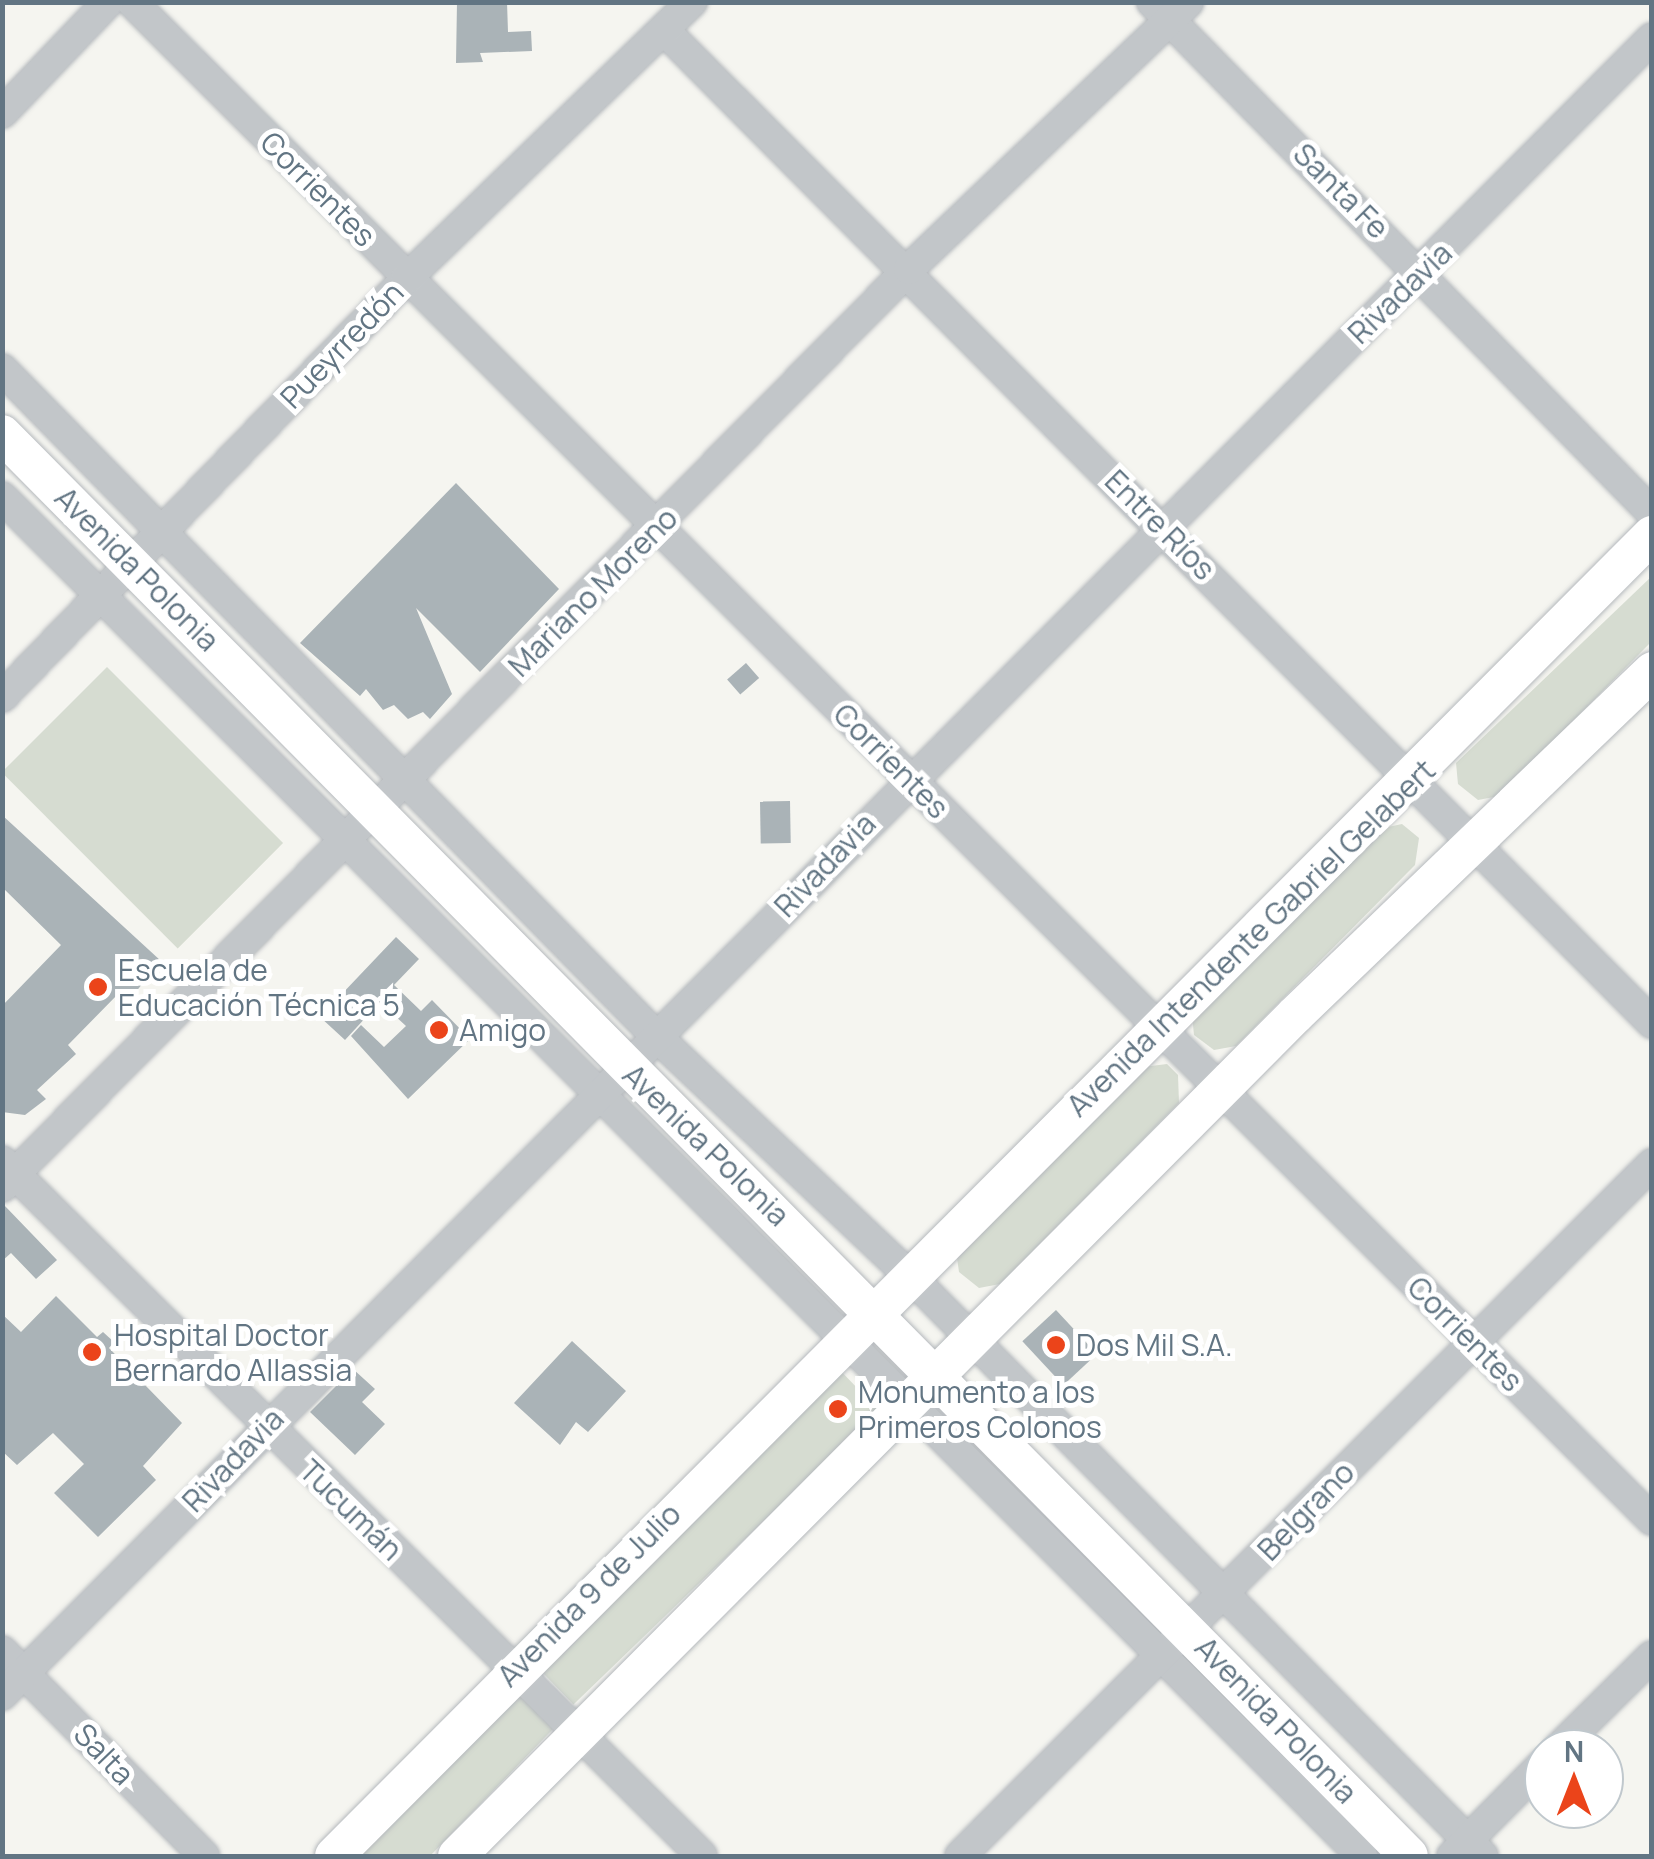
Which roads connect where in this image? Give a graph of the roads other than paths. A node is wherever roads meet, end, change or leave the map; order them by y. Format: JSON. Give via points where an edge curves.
{"nodes":[{"id":1,"x":108,"y":2,"type":"edge"},
{"id":2,"x":132,"y":2,"type":"edge"},
{"id":3,"x":692,"y":2,"type":"edge"},
{"id":4,"x":1170,"y":8,"type":"edge"},
{"id":5,"x":664,"y":30,"type":"junction"},
{"id":6,"x":1652,"y":38,"type":"edge"},
{"id":7,"x":2,"y":114,"type":"edge"},
{"id":8,"x":909,"y":269,"type":"junction"},
{"id":9,"x":1422,"y":273,"type":"junction"},
{"id":10,"x":407,"y":278,"type":"junction"},
{"id":11,"x":2,"y":370,"type":"edge"},
{"id":12,"x":2,"y":434,"type":"edge"},
{"id":13,"x":2,"y":497,"type":"edge"},
{"id":14,"x":1652,"y":513,"type":"edge"},
{"id":15,"x":1160,"y":525,"type":"junction"},
{"id":16,"x":658,"y":528,"type":"junction"},
{"id":17,"x":161,"y":532,"type":"junction"},
{"id":18,"x":1652,"y":535,"type":"edge"},
{"id":19,"x":133,"y":565,"type":"junction"},
{"id":20,"x":105,"y":597,"type":"junction"},
{"id":21,"x":1652,"y":672,"type":"edge"},
{"id":22,"x":2,"y":697,"type":"edge"},
{"id":23,"x":405,"y":779,"type":"junction"},
{"id":24,"x":909,"y":779,"type":"junction"},
{"id":25,"x":1413,"y":780,"type":"junction"},
{"id":26,"x":377,"y":810,"type":"junction"},
{"id":27,"x":350,"y":840,"type":"junction"},
{"id":28,"x":1476,"y":845,"type":"junction"},
{"id":29,"x":1652,"y":1023,"type":"edge"},
{"id":30,"x":1159,"y":1028,"type":"junction"},
{"id":31,"x":656,"y":1037,"type":"junction"},
{"id":32,"x":624,"y":1066,"type":"junction"},
{"id":33,"x":1221,"y":1088,"type":"junction"},
{"id":34,"x":595,"y":1093,"type":"junction"},
{"id":35,"x":1652,"y":1164,"type":"edge"},
{"id":36,"x":7,"y":1174,"type":"edge"},
{"id":37,"x":910,"y":1276,"type":"junction"},
{"id":38,"x":873,"y":1310,"type":"junction"},
{"id":39,"x":845,"y":1336,"type":"junction"},
{"id":40,"x":975,"y":1341,"type":"junction"},
{"id":41,"x":1472,"y":1342,"type":"junction"},
{"id":42,"x":925,"y":1390,"type":"junction"},
{"id":43,"x":266,"y":1426,"type":"junction"},
{"id":44,"x":1652,"y":1520,"type":"edge"},
{"id":45,"x":1226,"y":1593,"type":"junction"},
{"id":46,"x":1188,"y":1630,"type":"junction"},
{"id":47,"x":1652,"y":1656,"type":"edge"},
{"id":48,"x":1159,"y":1657,"type":"junction"},
{"id":49,"x":14,"y":1662,"type":"edge"},
{"id":50,"x":516,"y":1670,"type":"junction"},
{"id":51,"x":2,"y":1694,"type":"edge"},
{"id":52,"x":1578,"y":1729,"type":"edge"},
{"id":53,"x":579,"y":1732,"type":"junction"},
{"id":54,"x":1524,"y":1786,"type":"edge"},
{"id":55,"x":1467,"y":1851,"type":"edge"},
{"id":56,"x":204,"y":1856,"type":"edge"},
{"id":57,"x":334,"y":1856,"type":"edge"},
{"id":58,"x":457,"y":1856,"type":"edge"},
{"id":59,"x":702,"y":1856,"type":"edge"},
{"id":60,"x":960,"y":1856,"type":"edge"},
{"id":61,"x":1362,"y":1856,"type":"edge"},
{"id":62,"x":1409,"y":1856,"type":"edge"}],
"edges":[{"from":1,"to":7,"type":"street"},
{"from":2,"to":10,"type":"street","name":"Corrientes"},
{"from":3,"to":5,"type":"street","name":"Pueyrredón"},
{"from":4,"to":8,"type":"street","name":"Mariano Moreno"},
{"from":4,"to":9,"type":"street","name":"Santa Fe"},
{"from":5,"to":8,"type":"street","name":"Entre Ríos"},
{"from":5,"to":10,"type":"street","name":"Pueyrredón"},
{"from":6,"to":9,"type":"street","name":"Rivadavia"},
{"from":8,"to":15,"type":"street","name":"Entre Ríos"},
{"from":8,"to":16,"type":"street","name":"Mariano Moreno"},
{"from":9,"to":14,"type":"street","name":"Santa Fe"},
{"from":9,"to":15,"type":"street","name":"Rivadavia"},
{"from":10,"to":16,"type":"street","name":"Corrientes"},
{"from":10,"to":17,"type":"street","name":"Pueyrredón"},
{"from":11,"to":17,"type":"street"},
{"from":12,"to":19,"type":"main road","name":"Avenida Polonia"},
{"from":13,"to":20,"type":"street","name":"Avenida Polonia"},
{"from":15,"to":24,"type":"street","name":"Rivadavia"},
{"from":15,"to":25,"type":"street","name":"Entre Ríos"},
{"from":16,"to":23,"type":"street","name":"Mariano Moreno"},
{"from":16,"to":24,"type":"street","name":"Corrientes"},
{"from":17,"to":19,"type":"street","name":"Pueyrredón"},
{"from":17,"to":23,"type":"street"},
{"from":18,"to":25,"type":"main road","name":"Avenida Intendente Gabriel Gelabert"},
{"from":19,"to":20,"type":"street","name":"Pueyrredón"},
{"from":19,"to":26,"type":"main road","name":"Avenida Polonia"},
{"from":20,"to":22,"type":"street","name":"Pueyrredón"},
{"from":20,"to":27,"type":"street","name":"Avenida Polonia"},
{"from":21,"to":28,"type":"main road"},
{"from":23,"to":26,"type":"street","name":"Mariano Moreno"},
{"from":23,"to":31,"type":"street"},
{"from":24,"to":30,"type":"street","name":"Corrientes"},
{"from":24,"to":31,"type":"street","name":"Rivadavia"},
{"from":25,"to":28,"type":"street","name":"Entre Ríos"},
{"from":25,"to":30,"type":"main road","name":"Avenida Intendente Gabriel Gelabert"},
{"from":26,"to":27,"type":"street","name":"Mariano Moreno"},
{"from":26,"to":32,"type":"main road","name":"Avenida Polonia"},
{"from":27,"to":34,"type":"street","name":"Avenida Polonia"},
{"from":27,"to":36,"type":"street","name":"Mariano Moreno"},
{"from":28,"to":29,"type":"street","name":"Entre Ríos"},
{"from":28,"to":33,"type":"main road"},
{"from":30,"to":33,"type":"street","name":"Corrientes"},
{"from":30,"to":37,"type":"main road","name":"Avenida Intendente Gabriel Gelabert"},
{"from":31,"to":32,"type":"street","name":"Rivadavia"},
{"from":31,"to":37,"type":"street"},
{"from":32,"to":34,"type":"street","name":"Rivadavia"},
{"from":32,"to":38,"type":"main road","name":"Avenida Polonia"},
{"from":33,"to":40,"type":"main road"},
{"from":33,"to":41,"type":"street","name":"Corrientes"},
{"from":34,"to":39,"type":"street","name":"Avenida Polonia"},
{"from":34,"to":43,"type":"street","name":"Rivadavia"},
{"from":35,"to":41,"type":"street","name":"Belgrano"},
{"from":36,"to":43,"type":"street","name":"Tucumán"},
{"from":37,"to":38,"type":"main road","name":"Avenida Intendente Gabriel Gelabert"},
{"from":37,"to":40,"type":"street"},
{"from":38,"to":39,"type":"main road","name":"Avenida Intendente Gabriel Gelabert"},
{"from":38,"to":42,"type":"main road","name":"Avenida Polonia"},
{"from":39,"to":42,"type":"street","name":"Avenida Polonia"},
{"from":39,"to":50,"type":"main road","name":"Avenida 9 de Julio"},
{"from":40,"to":42,"type":"main road"},
{"from":40,"to":45,"type":"street"},
{"from":41,"to":44,"type":"street","name":"Corrientes"},
{"from":41,"to":45,"type":"street","name":"Belgrano"},
{"from":42,"to":46,"type":"main road","name":"Avenida Polonia"},
{"from":42,"to":48,"type":"street","name":"Avenida Polonia"},
{"from":42,"to":53,"type":"main road"},
{"from":43,"to":49,"type":"street","name":"Rivadavia"},
{"from":43,"to":50,"type":"street","name":"Tucumán"},
{"from":45,"to":46,"type":"street","name":"Belgrano"},
{"from":45,"to":55,"type":"street"},
{"from":46,"to":48,"type":"street","name":"Belgrano"},
{"from":46,"to":62,"type":"main road","name":"Avenida Polonia"},
{"from":47,"to":52,"type":"street"},
{"from":48,"to":60,"type":"street","name":"Belgrano"},
{"from":48,"to":61,"type":"street","name":"Avenida Polonia"},
{"from":49,"to":51,"type":"street","name":"Rivadavia"},
{"from":49,"to":56,"type":"street","name":"Salta"},
{"from":50,"to":53,"type":"street","name":"Tucumán"},
{"from":50,"to":57,"type":"main road","name":"Avenida 9 de Julio"},
{"from":53,"to":58,"type":"main road"},
{"from":53,"to":59,"type":"street","name":"Tucumán"},
{"from":54,"to":55,"type":"street"}]}
